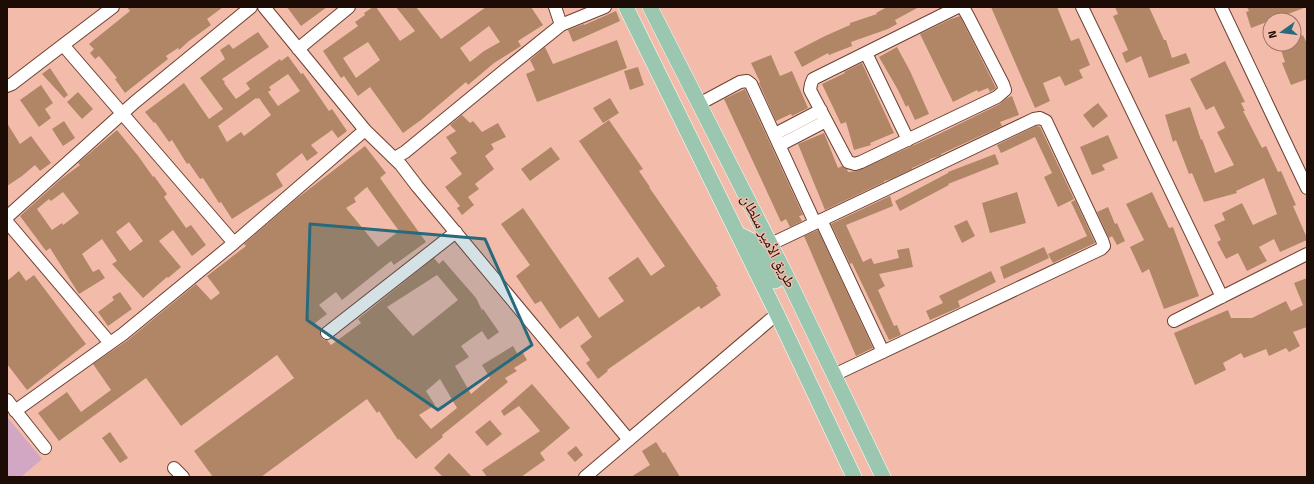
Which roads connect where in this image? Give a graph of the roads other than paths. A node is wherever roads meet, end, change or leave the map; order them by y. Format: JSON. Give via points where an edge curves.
{"nodes":[{"id":1,"x":113,"y":7,"type":"edge"},
{"id":2,"x":251,"y":7,"type":"edge"},
{"id":3,"x":264,"y":7,"type":"edge"},
{"id":4,"x":349,"y":7,"type":"edge"},
{"id":5,"x":555,"y":7,"type":"edge"},
{"id":6,"x":605,"y":7,"type":"edge"},
{"id":7,"x":626,"y":7,"type":"edge"},
{"id":8,"x":650,"y":7,"type":"edge"},
{"id":9,"x":959,"y":7,"type":"edge"},
{"id":10,"x":1082,"y":7,"type":"edge"},
{"id":11,"x":1221,"y":7,"type":"edge"},
{"id":12,"x":561,"y":25,"type":"junction"},
{"id":13,"x":63,"y":45,"type":"junction"},
{"id":14,"x":298,"y":49,"type":"junction"},
{"id":15,"x":866,"y":53,"type":"junction"},
{"id":16,"x":7,"y":86,"type":"edge"},
{"id":17,"x":699,"y":104,"type":"junction"},
{"id":18,"x":821,"y":110,"type":"junction"},
{"id":19,"x":123,"y":114,"type":"junction"},
{"id":20,"x":826,"y":121,"type":"junction"},
{"id":21,"x":365,"y":130,"type":"junction"},
{"id":22,"x":778,"y":140,"type":"junction"},
{"id":23,"x":908,"y":140,"type":"junction"},
{"id":24,"x":395,"y":158,"type":"junction"},
{"id":25,"x":1307,"y":188,"type":"edge"},
{"id":26,"x":7,"y":217,"type":"edge"},
{"id":27,"x":7,"y":222,"type":"edge"},
{"id":28,"x":818,"y":222,"type":"junction"},
{"id":29,"x":456,"y":232,"type":"junction"},
{"id":30,"x":736,"y":233,"type":"junction"},
{"id":31,"x":234,"y":243,"type":"junction"},
{"id":32,"x":771,"y":244,"type":"junction"},
{"id":33,"x":1307,"y":254,"type":"edge"},
{"id":34,"x":786,"y":275,"type":"junction"},
{"id":35,"x":1222,"y":297,"type":"junction"},
{"id":36,"x":776,"y":314,"type":"junction"},
{"id":37,"x":1174,"y":321,"type":"dead end"},
{"id":38,"x":327,"y":332,"type":"dead end"},
{"id":39,"x":110,"y":343,"type":"junction"},
{"id":40,"x":883,"y":352,"type":"junction"},
{"id":41,"x":834,"y":375,"type":"junction"},
{"id":42,"x":7,"y":400,"type":"edge"},
{"id":43,"x":15,"y":411,"type":"junction"},
{"id":44,"x":629,"y":440,"type":"junction"},
{"id":45,"x":45,"y":448,"type":"dead end"},
{"id":46,"x":174,"y":468,"type":"dead end"},
{"id":47,"x":182,"y":477,"type":"edge"},
{"id":48,"x":584,"y":477,"type":"edge"},
{"id":49,"x":854,"y":477,"type":"edge"},
{"id":50,"x":883,"y":477,"type":"edge"}],
"edges":[{"from":1,"to":13,"type":"street"},
{"from":2,"to":19,"type":"street"},
{"from":3,"to":14,"type":"street"},
{"from":4,"to":14,"type":"street"},
{"from":5,"to":12,"type":"street"},
{"from":6,"to":12,"type":"street"},
{"from":7,"to":30,"type":"main road","name":"طريق الأمير سلطان"},
{"from":8,"to":17,"type":"main road","name":"طريق الأمير سلطان"},
{"from":9,"to":15,"type":"street"},
{"from":9,"to":23,"type":"street","via":[[964,9],[969,18],[1005,90],[997,97]]},
{"from":10,"to":35,"type":"street"},
{"from":11,"to":25,"type":"street"},
{"from":12,"to":24,"type":"street","via":[[406,152]]},
{"from":13,"to":16,"type":"street"},
{"from":13,"to":19,"type":"street"},
{"from":14,"to":21,"type":"street"},
{"from":15,"to":18,"type":"street","via":[[813,79],[810,90]]},
{"from":15,"to":23,"type":"street"},
{"from":17,"to":22,"type":"street","via":[[740,82],[747,81],[751,84]]},
{"from":17,"to":32,"type":"main road","name":"طريق الأمير سلطان"},
{"from":18,"to":20,"type":"street"},
{"from":18,"to":22,"type":"street"},
{"from":19,"to":26,"type":"street"},
{"from":19,"to":31,"type":"street"},
{"from":20,"to":22,"type":"street"},
{"from":20,"to":23,"type":"street","via":[[848,162],[855,164]]},
{"from":21,"to":24,"type":"street"},
{"from":21,"to":31,"type":"street"},
{"from":22,"to":28,"type":"street"},
{"from":24,"to":29,"type":"street"},
{"from":27,"to":39,"type":"street"},
{"from":28,"to":32,"type":"street"},
{"from":28,"to":40,"type":"street"},
{"from":28,"to":40,"type":"street","via":[[1034,119],[1046,121],[1104,246]]},
{"from":29,"to":38,"type":"street"},
{"from":29,"to":44,"type":"street"},
{"from":30,"to":34,"type":"main road","via":[[750,240],[775,281]]},
{"from":30,"to":36,"type":"main road","name":"طريق الأمير سلطان"},
{"from":31,"to":39,"type":"street"},
{"from":32,"to":34,"type":"main road","name":"طريق الأمير سلطان"},
{"from":33,"to":35,"type":"street"},
{"from":34,"to":41,"type":"main road","name":"طريق الأمير سلطان"},
{"from":35,"to":37,"type":"street"},
{"from":36,"to":44,"type":"street"},
{"from":36,"to":49,"type":"main road","name":"طريق الأمير سلطان"},
{"from":39,"to":43,"type":"street"},
{"from":40,"to":41,"type":"street"},
{"from":41,"to":50,"type":"main road","name":"طريق الأمير سلطان"},
{"from":42,"to":43,"type":"street"},
{"from":43,"to":45,"type":"street"},
{"from":44,"to":48,"type":"street"},
{"from":46,"to":47,"type":"street"}]}
